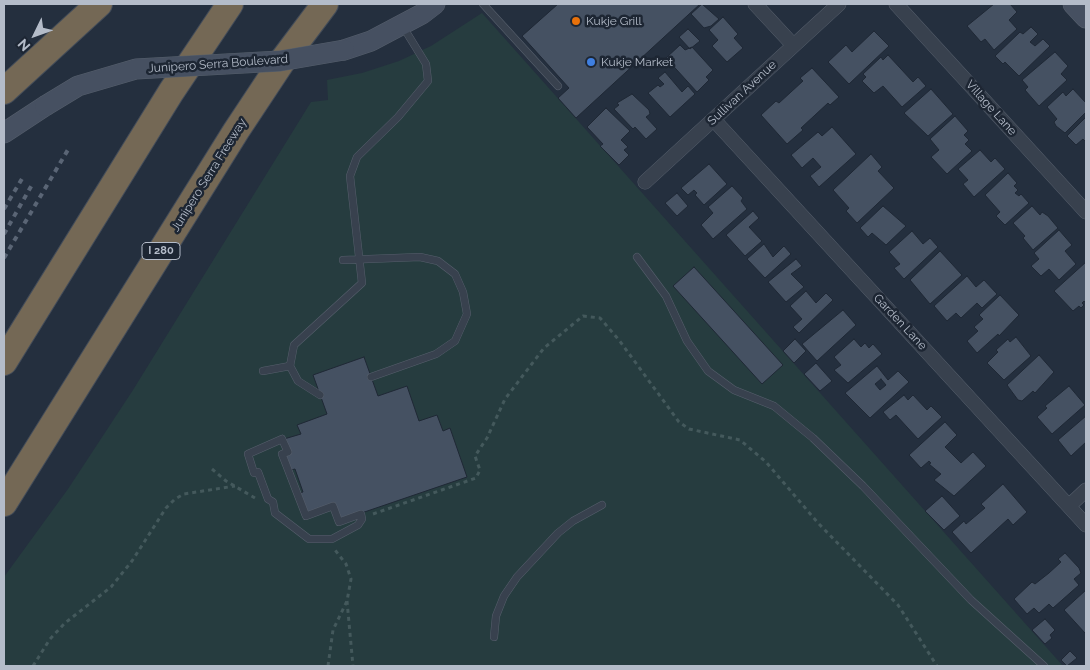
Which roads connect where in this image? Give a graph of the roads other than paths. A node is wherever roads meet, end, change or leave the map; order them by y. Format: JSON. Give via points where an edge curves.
{"nodes":[{"id":1,"x":98,"y":4,"type":"edge"},
{"id":2,"x":230,"y":4,"type":"edge"},
{"id":3,"x":325,"y":4,"type":"edge"},
{"id":4,"x":435,"y":4,"type":"edge"},
{"id":5,"x":483,"y":4,"type":"edge"},
{"id":6,"x":755,"y":4,"type":"edge"},
{"id":7,"x":839,"y":4,"type":"edge"},
{"id":8,"x":896,"y":4,"type":"edge"},
{"id":9,"x":1073,"y":4,"type":"edge"},
{"id":10,"x":1086,"y":18,"type":"edge"},
{"id":11,"x":402,"y":25,"type":"junction"},
{"id":12,"x":794,"y":46,"type":"junction"},
{"id":13,"x":558,"y":86,"type":"dead end"},
{"id":14,"x":4,"y":91,"type":"edge"},
{"id":15,"x":714,"y":120,"type":"junction"},
{"id":16,"x":4,"y":133,"type":"edge"},
{"id":17,"x":646,"y":182,"type":"dead end"},
{"id":18,"x":1086,"y":212,"type":"edge"},
{"id":19,"x":637,"y":257,"type":"dead end"},
{"id":20,"x":360,"y":259,"type":"junction"},
{"id":21,"x":343,"y":260,"type":"dead end"},
{"id":22,"x":4,"y":362,"type":"edge"},
{"id":23,"x":290,"y":366,"type":"junction"},
{"id":24,"x":263,"y":371,"type":"dead end"},
{"id":25,"x":371,"y":377,"type":"dead end"},
{"id":26,"x":320,"y":395,"type":"dead end"},
{"id":27,"x":1086,"y":490,"type":"edge"},
{"id":28,"x":4,"y":503,"type":"edge"},
{"id":29,"x":602,"y":505,"type":"dead end"},
{"id":30,"x":1068,"y":506,"type":"junction"},
{"id":31,"x":1086,"y":525,"type":"edge"},
{"id":32,"x":324,"y":540,"type":"joint"},
{"id":33,"x":494,"y":637,"type":"dead end"},
{"id":34,"x":1044,"y":666,"type":"edge"}],
"edges":[{"from":1,"to":14,"type":"highway"},
{"from":2,"to":22,"type":"highway","via":[[171,92]]},
{"from":3,"to":28,"type":"highway","name":"Junipero Serra Freeway","number":"I 280","via":[[236,131]]},
{"from":4,"to":11,"type":"main road","name":"Junipero Serra Boulevard"},
{"from":5,"to":13,"type":"lane"},
{"from":6,"to":12,"type":"street"},
{"from":7,"to":12,"type":"street","name":"Sullivan Avenue"},
{"from":8,"to":18,"type":"street","name":"Village Lane"},
{"from":9,"to":10,"type":"main road"},
{"from":11,"to":16,"type":"main road","name":"Junipero Serra Boulevard","bridge":true,"via":[[344,50],[280,61],[136,69],[78,86]]},
{"from":11,"to":20,"type":"lane","via":[[426,64],[428,81],[398,117],[357,156],[350,176]]},
{"from":12,"to":15,"type":"street","name":"Sullivan Avenue"},
{"from":15,"to":17,"type":"street","name":"Sullivan Avenue"},
{"from":15,"to":30,"type":"street","name":"Garden Lane"},
{"from":19,"to":34,"type":"lane","via":[[666,296],[687,341],[708,371],[734,390],[774,406],[814,438],[971,600]]},
{"from":20,"to":21,"type":"lane"},
{"from":20,"to":23,"type":"lane","via":[[362,282],[294,345]]},
{"from":20,"to":25,"type":"lane","via":[[420,256],[438,261],[455,274],[467,314],[455,341],[436,354]]},
{"from":23,"to":24,"type":"lane"},
{"from":23,"to":26,"type":"lane","via":[[298,382]]},
{"from":27,"to":30,"type":"street"},
{"from":29,"to":33,"type":"lane","via":[[558,533],[516,577],[496,616]]},
{"from":30,"to":31,"type":"street","name":"Garden Lane"},
{"from":32,"to":32,"type":"lane","via":[[332,540],[358,525],[362,517],[360,514],[339,522],[334,506],[306,516],[282,454],[288,452],[282,439],[248,454],[268,499],[273,502],[275,513],[308,540]]}]}
